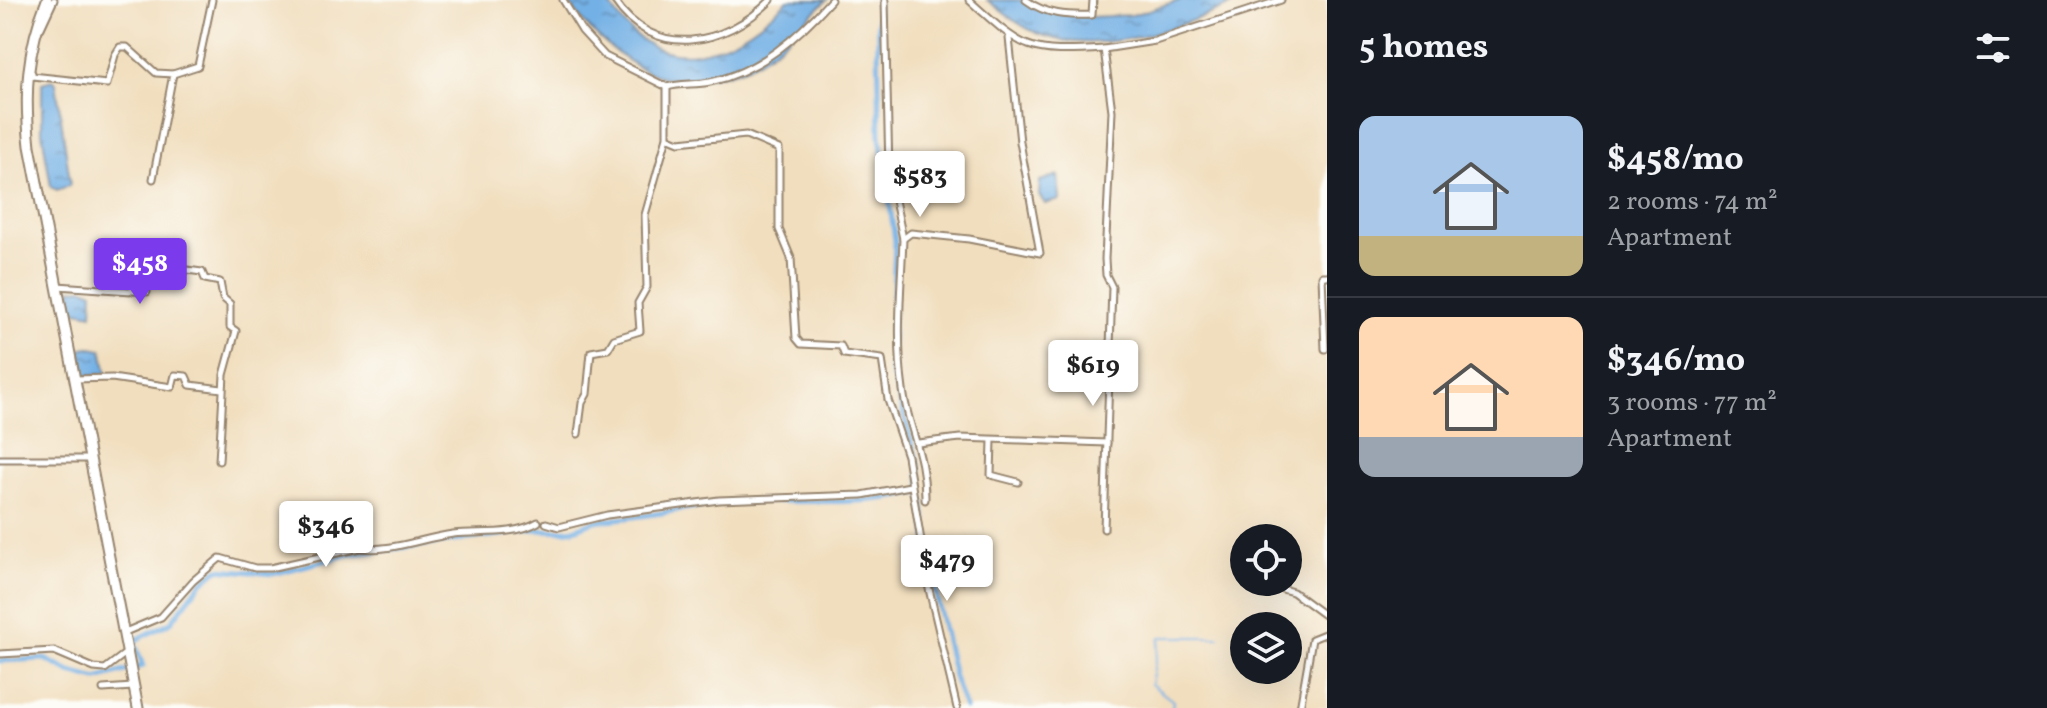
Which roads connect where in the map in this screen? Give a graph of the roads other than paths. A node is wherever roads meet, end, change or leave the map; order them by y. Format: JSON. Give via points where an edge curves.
{"nodes":[{"id":1,"x":47,"y":0,"type":"edge"},
{"id":2,"x":54,"y":0,"type":"edge"},
{"id":3,"x":212,"y":0,"type":"edge"},
{"id":4,"x":563,"y":0,"type":"edge"},
{"id":5,"x":614,"y":0,"type":"edge"},
{"id":6,"x":771,"y":0,"type":"edge"},
{"id":7,"x":831,"y":0,"type":"edge"},
{"id":8,"x":885,"y":0,"type":"edge"},
{"id":9,"x":969,"y":0,"type":"edge"},
{"id":10,"x":1026,"y":0,"type":"edge"},
{"id":11,"x":1093,"y":0,"type":"edge"},
{"id":12,"x":1281,"y":0,"type":"edge"},
{"id":13,"x":1009,"y":37,"type":"junction"},
{"id":14,"x":1104,"y":49,"type":"junction"},
{"id":15,"x":173,"y":74,"type":"junction"},
{"id":16,"x":667,"y":87,"type":"junction"},
{"id":17,"x":667,"y":137,"type":"junction"},
{"id":18,"x":153,"y":179,"type":"dead end"},
{"id":19,"x":903,"y":239,"type":"junction"},
{"id":20,"x":1327,"y":276,"type":"edge"},
{"id":21,"x":56,"y":286,"type":"junction"},
{"id":22,"x":1325,"y":349,"type":"edge"},
{"id":23,"x":74,"y":379,"type":"junction"},
{"id":24,"x":222,"y":389,"type":"junction"},
{"id":25,"x":578,"y":434,"type":"dead end"},
{"id":26,"x":992,"y":440,"type":"junction"},
{"id":27,"x":918,"y":443,"type":"junction"},
{"id":28,"x":1107,"y":443,"type":"junction"},
{"id":29,"x":0,"y":459,"type":"edge"},
{"id":30,"x":90,"y":459,"type":"junction"},
{"id":31,"x":219,"y":461,"type":"dead end"},
{"id":32,"x":1018,"y":482,"type":"dead end"},
{"id":33,"x":911,"y":486,"type":"junction"},
{"id":34,"x":925,"y":500,"type":"dead end"},
{"id":35,"x":1104,"y":529,"type":"dead end"},
{"id":36,"x":1302,"y":596,"type":"edge"},
{"id":37,"x":1327,"y":617,"type":"edge"},
{"id":38,"x":124,"y":632,"type":"junction"},
{"id":39,"x":1327,"y":633,"type":"edge"},
{"id":40,"x":0,"y":654,"type":"edge"},
{"id":41,"x":127,"y":655,"type":"junction"},
{"id":42,"x":134,"y":687,"type":"junction"},
{"id":43,"x":103,"y":689,"type":"dead end"},
{"id":44,"x":138,"y":708,"type":"edge"},
{"id":45,"x":957,"y":708,"type":"edge"},
{"id":46,"x":1300,"y":708,"type":"edge"}],
"edges":[{"from":1,"to":21,"type":"highway","via":[[25,83],[33,167]]},
{"from":2,"to":15,"type":"street","via":[[38,40],[32,76],[107,84],[120,47],[127,47],[156,73]]},
{"from":3,"to":15,"type":"street","via":[[198,66]]},
{"from":4,"to":16,"type":"street","via":[[605,56]]},
{"from":5,"to":6,"type":"street","via":[[640,29],[676,42],[728,31]]},
{"from":7,"to":16,"type":"street","via":[[751,69],[708,83]]},
{"from":8,"to":19,"type":"street","via":[[889,171]]},
{"from":9,"to":13,"type":"street"},
{"from":10,"to":11,"type":"street","via":[[1049,12],[1076,16],[1092,15]]},
{"from":12,"to":14,"type":"street","via":[[1155,41]]},
{"from":13,"to":14,"type":"street","via":[[1043,51]]},
{"from":13,"to":19,"type":"street","via":[[1020,142],[1040,253],[911,233]]},
{"from":14,"to":28,"type":"street","via":[[1112,111],[1105,259],[1112,287]]},
{"from":15,"to":18,"type":"street"},
{"from":16,"to":17,"type":"street"},
{"from":17,"to":25,"type":"street","via":[[645,215],[647,287],[638,303],[640,331],[591,352]]},
{"from":17,"to":33,"type":"street","via":[[679,142],[746,135],[779,149],[779,229],[791,258],[797,341],[841,346],[844,354],[882,359]]},
{"from":19,"to":27,"type":"street","via":[[903,390]]},
{"from":20,"to":22,"type":"street","via":[[1322,276]]},
{"from":21,"to":23,"type":"highway"},
{"from":21,"to":24,"type":"street","via":[[147,292],[143,272],[149,265],[202,272],[205,279],[220,282],[230,304],[230,327],[236,331]]},
{"from":23,"to":24,"type":"street","via":[[112,378],[172,387],[175,375],[186,376],[190,385]]},
{"from":23,"to":30,"type":"highway"},
{"from":24,"to":31,"type":"street"},
{"from":26,"to":27,"type":"street"},
{"from":26,"to":28,"type":"street"},
{"from":26,"to":32,"type":"street","via":[[991,475]]},
{"from":27,"to":34,"type":"street"},
{"from":28,"to":35,"type":"street"},
{"from":29,"to":30,"type":"street"},
{"from":30,"to":38,"type":"highway"},
{"from":33,"to":38,"type":"street","via":[[862,495],[719,500],[559,527],[542,523],[453,534],[270,568],[220,558],[161,617]]},
{"from":33,"to":45,"type":"street"},
{"from":36,"to":37,"type":"street","via":[[1307,606]]},
{"from":38,"to":41,"type":"highway"},
{"from":39,"to":46,"type":"street","via":[[1312,639]]},
{"from":40,"to":41,"type":"street","via":[[54,651],[105,669]]},
{"from":41,"to":42,"type":"highway"},
{"from":42,"to":43,"type":"street"},
{"from":42,"to":44,"type":"highway"}]}
